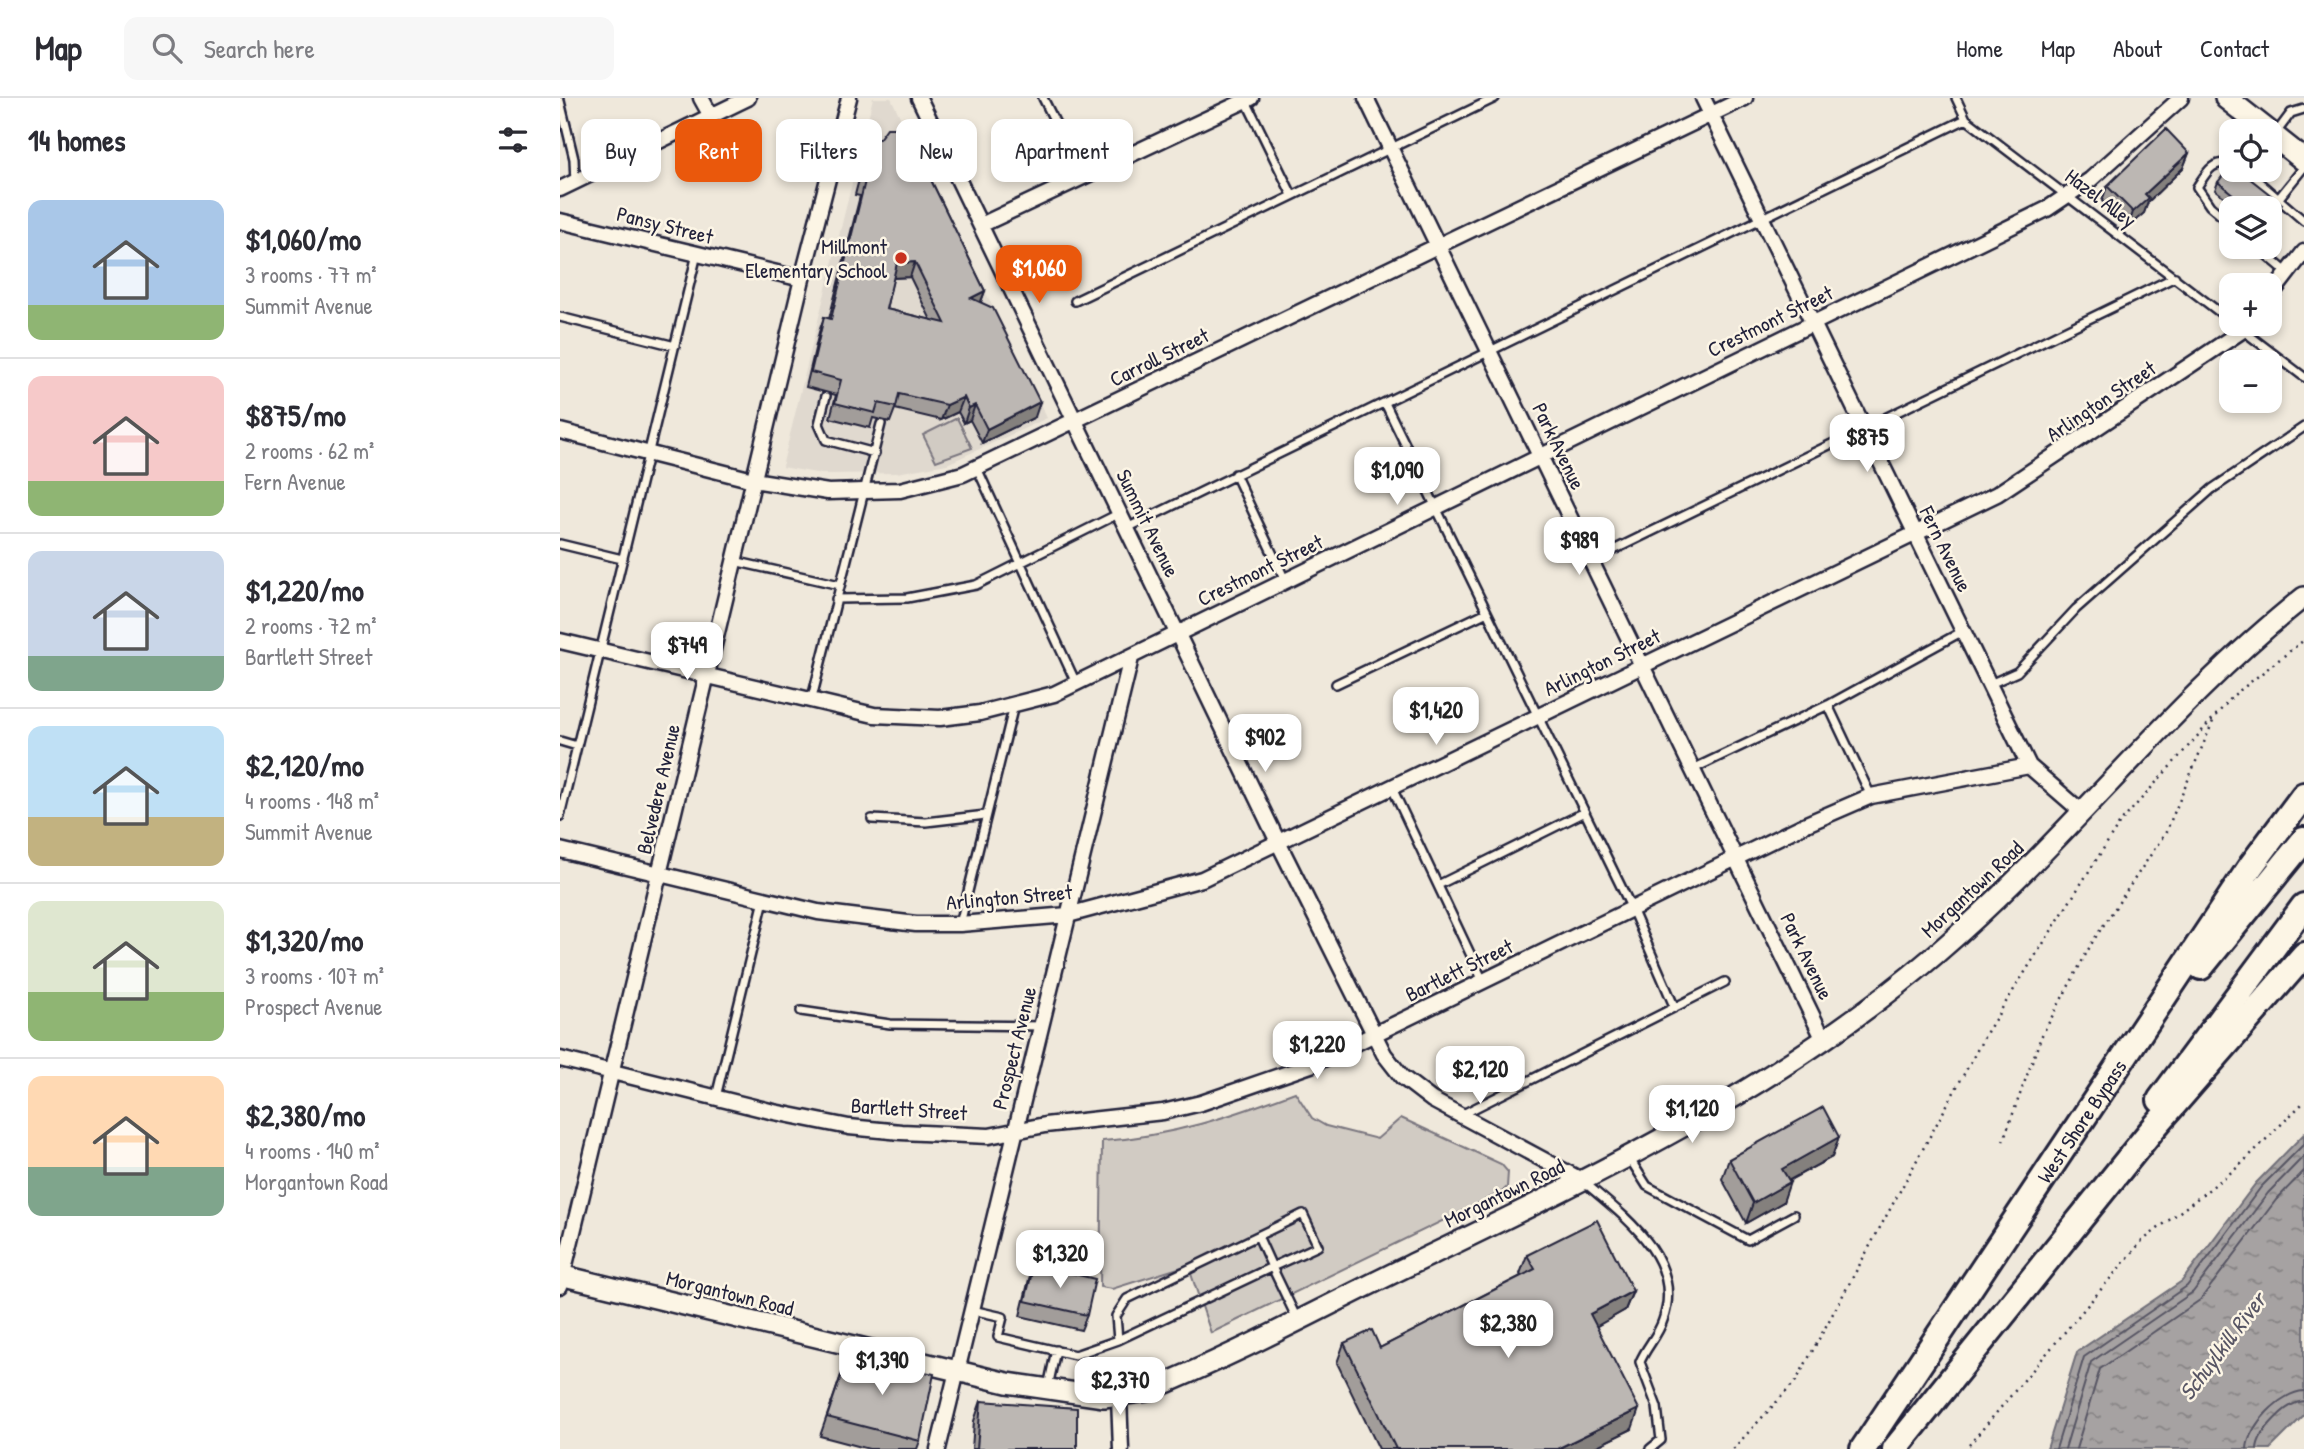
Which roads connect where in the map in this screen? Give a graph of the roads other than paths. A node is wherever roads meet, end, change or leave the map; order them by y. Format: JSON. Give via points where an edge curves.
{"nodes":[{"id":1,"x":701,"y":98,"type":"edge"},
{"id":2,"x":748,"y":98,"type":"edge"},
{"id":3,"x":849,"y":98,"type":"edge"},
{"id":4,"x":919,"y":98,"type":"edge"},
{"id":5,"x":1043,"y":98,"type":"edge"},
{"id":6,"x":1366,"y":98,"type":"edge"},
{"id":7,"x":1494,"y":98,"type":"edge"},
{"id":8,"x":1703,"y":98,"type":"edge"},
{"id":9,"x":1745,"y":98,"type":"edge"},
{"id":10,"x":1956,"y":98,"type":"edge"},
{"id":11,"x":2181,"y":98,"type":"edge"},
{"id":12,"x":2226,"y":98,"type":"edge"},
{"id":13,"x":1247,"y":99,"type":"edge"},
{"id":14,"x":560,"y":101,"type":"edge"},
{"id":15,"x":2304,"y":109,"type":"edge"},
{"id":16,"x":1711,"y":114,"type":"junction"},
{"id":17,"x":711,"y":116,"type":"junction"},
{"id":18,"x":1054,"y":119,"type":"edge"},
{"id":19,"x":1966,"y":119,"type":"junction"},
{"id":20,"x":2251,"y":119,"type":"edge"},
{"id":21,"x":2282,"y":120,"type":"edge"},
{"id":22,"x":2282,"y":144,"type":"edge"},
{"id":23,"x":1391,"y":148,"type":"junction"},
{"id":24,"x":1133,"y":152,"type":"edge"},
{"id":25,"x":2304,"y":160,"type":"edge"},
{"id":26,"x":2219,"y":163,"type":"edge"},
{"id":27,"x":2304,"y":167,"type":"edge"},
{"id":28,"x":1070,"y":182,"type":"edge"},
{"id":29,"x":2260,"y":182,"type":"edge"},
{"id":30,"x":575,"y":183,"type":"junction"},
{"id":31,"x":560,"y":189,"type":"edge"},
{"id":32,"x":1292,"y":195,"type":"junction"},
{"id":33,"x":2068,"y":195,"type":"junction"},
{"id":34,"x":2277,"y":196,"type":"edge"},
{"id":35,"x":2281,"y":196,"type":"edge"},
{"id":36,"x":2282,"y":201,"type":"edge"},
{"id":37,"x":2219,"y":214,"type":"edge"},
{"id":38,"x":1762,"y":219,"type":"junction"},
{"id":39,"x":560,"y":221,"type":"edge"},
{"id":40,"x":2304,"y":221,"type":"edge"},
{"id":41,"x":981,"y":225,"type":"junction"},
{"id":42,"x":1438,"y":247,"type":"junction"},
{"id":43,"x":2304,"y":252,"type":"edge"},
{"id":44,"x":698,"y":254,"type":"junction"},
{"id":45,"x":2272,"y":259,"type":"edge"},
{"id":46,"x":2288,"y":273,"type":"junction"},
{"id":47,"x":2175,"y":277,"type":"junction"},
{"id":48,"x":802,"y":279,"type":"junction"},
{"id":49,"x":2282,"y":281,"type":"edge"},
{"id":50,"x":1075,"y":300,"type":"dead end"},
{"id":51,"x":2219,"y":309,"type":"edge"},
{"id":52,"x":560,"y":317,"type":"edge"},
{"id":53,"x":1813,"y":323,"type":"junction"},
{"id":54,"x":2225,"y":336,"type":"edge"},
{"id":55,"x":2254,"y":336,"type":"edge"},
{"id":56,"x":675,"y":346,"type":"junction"},
{"id":57,"x":1489,"y":351,"type":"junction"},
{"id":58,"x":2304,"y":377,"type":"edge"},
{"id":59,"x":826,"y":396,"type":"dead end"},
{"id":60,"x":1385,"y":403,"type":"junction"},
{"id":61,"x":1075,"y":420,"type":"junction"},
{"id":62,"x":881,"y":424,"type":"dead end"},
{"id":63,"x":2304,"y":427,"type":"edge"},
{"id":64,"x":1864,"y":429,"type":"junction"},
{"id":65,"x":560,"y":431,"type":"edge"},
{"id":66,"x":649,"y":453,"type":"junction"},
{"id":67,"x":875,"y":453,"type":"junction"},
{"id":68,"x":1541,"y":457,"type":"junction"},
{"id":69,"x":977,"y":468,"type":"junction"},
{"id":70,"x":1234,"y":474,"type":"junction"},
{"id":71,"x":753,"y":480,"type":"junction"},
{"id":72,"x":866,"y":493,"type":"junction"},
{"id":73,"x":1434,"y":508,"type":"junction"},
{"id":74,"x":1120,"y":513,"type":"junction"},
{"id":75,"x":1127,"y":528,"type":"junction"},
{"id":76,"x":1915,"y":534,"type":"junction"},
{"id":77,"x":560,"y":544,"type":"edge"},
{"id":78,"x":622,"y":559,"type":"junction"},
{"id":79,"x":734,"y":561,"type":"junction"},
{"id":80,"x":1591,"y":561,"type":"junction"},
{"id":81,"x":1020,"y":562,"type":"junction"},
{"id":82,"x":1286,"y":581,"type":"junction"},
{"id":83,"x":840,"y":584,"type":"junction"},
{"id":84,"x":2304,"y":597,"type":"edge"},
{"id":85,"x":836,"y":599,"type":"junction"},
{"id":86,"x":1485,"y":613,"type":"junction"},
{"id":87,"x":1963,"y":631,"type":"junction"},
{"id":88,"x":1178,"y":634,"type":"junction"},
{"id":89,"x":560,"y":641,"type":"edge"},
{"id":90,"x":600,"y":651,"type":"junction"},
{"id":91,"x":1131,"y":658,"type":"junction"},
{"id":92,"x":1642,"y":666,"type":"junction"},
{"id":93,"x":706,"y":677,"type":"junction"},
{"id":94,"x":1077,"y":684,"type":"junction"},
{"id":95,"x":1336,"y":684,"type":"dead end"},
{"id":96,"x":1989,"y":684,"type":"junction"},
{"id":97,"x":811,"y":702,"type":"junction"},
{"id":98,"x":1014,"y":705,"type":"junction"},
{"id":99,"x":1829,"y":705,"type":"junction"},
{"id":100,"x":1536,"y":718,"type":"junction"},
{"id":101,"x":560,"y":741,"type":"edge"},
{"id":102,"x":577,"y":746,"type":"junction"},
{"id":103,"x":2029,"y":766,"type":"junction"},
{"id":104,"x":1693,"y":769,"type":"junction"},
{"id":105,"x":1392,"y":788,"type":"junction"},
{"id":106,"x":2304,"y":795,"type":"edge"},
{"id":107,"x":1871,"y":796,"type":"junction"},
{"id":108,"x":2081,"y":811,"type":"junction"},
{"id":109,"x":1583,"y":813,"type":"junction"},
{"id":110,"x":986,"y":815,"type":"junction"},
{"id":111,"x":560,"y":816,"type":"edge"},
{"id":112,"x":872,"y":819,"type":"dead end"},
{"id":113,"x":2304,"y":840,"type":"edge"},
{"id":114,"x":1278,"y":842,"type":"junction"},
{"id":115,"x":560,"y":850,"type":"edge"},
{"id":116,"x":1736,"y":858,"type":"junction"},
{"id":117,"x":659,"y":874,"type":"junction"},
{"id":118,"x":1438,"y":884,"type":"junction"},
{"id":119,"x":764,"y":900,"type":"junction"},
{"id":120,"x":2304,"y":906,"type":"edge"},
{"id":121,"x":1632,"y":909,"type":"junction"},
{"id":122,"x":1068,"y":915,"type":"junction"},
{"id":123,"x":960,"y":924,"type":"junction"},
{"id":124,"x":2304,"y":955,"type":"edge"},
{"id":125,"x":1483,"y":981,"type":"junction"},
{"id":126,"x":1725,"y":982,"type":"dead end"},
{"id":127,"x":1674,"y":1006,"type":"junction"},
{"id":128,"x":801,"y":1011,"type":"dead end"},
{"id":129,"x":1041,"y":1026,"type":"junction"},
{"id":130,"x":1373,"y":1035,"type":"junction"},
{"id":131,"x":1824,"y":1040,"type":"junction"},
{"id":132,"x":560,"y":1059,"type":"edge"},
{"id":133,"x":611,"y":1073,"type":"junction"},
{"id":134,"x":716,"y":1098,"type":"junction"},
{"id":135,"x":1461,"y":1115,"type":"junction"},
{"id":136,"x":1016,"y":1130,"type":"junction"},
{"id":137,"x":1628,"y":1156,"type":"junction"},
{"id":138,"x":1581,"y":1180,"type":"junction"},
{"id":139,"x":2018,"y":1214,"type":"junction"},
{"id":140,"x":1794,"y":1215,"type":"dead end"},
{"id":141,"x":1258,"y":1236,"type":"junction"},
{"id":142,"x":2048,"y":1258,"type":"junction"},
{"id":143,"x":1272,"y":1268,"type":"junction"},
{"id":144,"x":561,"y":1279,"type":"edge"},
{"id":145,"x":972,"y":1310,"type":"junction"},
{"id":146,"x":1298,"y":1319,"type":"junction"},
{"id":147,"x":1118,"y":1340,"type":"junction"},
{"id":148,"x":1056,"y":1350,"type":"junction"},
{"id":149,"x":957,"y":1372,"type":"junction"},
{"id":150,"x":1047,"y":1391,"type":"junction"},
{"id":151,"x":1119,"y":1397,"type":"junction"},
{"id":152,"x":938,"y":1449,"type":"edge"},
{"id":153,"x":1121,"y":1449,"type":"edge"},
{"id":154,"x":1650,"y":1449,"type":"edge"},
{"id":155,"x":1863,"y":1449,"type":"edge"},
{"id":156,"x":1895,"y":1449,"type":"edge"}],
"edges":[{"from":1,"to":17,"type":"street"},
{"from":2,"to":17,"type":"street"},
{"from":3,"to":48,"type":"street","name":"Belvedere Avenue"},
{"from":4,"to":41,"type":"street","name":"Summit Avenue"},
{"from":5,"to":18,"type":"lane"},
{"from":6,"to":23,"type":"street","name":"Park Avenue"},
{"from":7,"to":23,"type":"lane"},
{"from":8,"to":16,"type":"street","name":"Fern Avenue"},
{"from":9,"to":16,"type":"street","name":"Carroll Street"},
{"from":10,"to":19,"type":"lane","name":"Hazel Alley"},
{"from":11,"to":33,"type":"street","name":"Crestmont Street"},
{"from":12,"to":20,"type":"main road"},
{"from":13,"to":24,"type":"street"},
{"from":13,"to":32,"type":"lane"},
{"from":14,"to":30,"type":"lane"},
{"from":15,"to":21,"type":"lane"},
{"from":16,"to":38,"type":"street","name":"Fern Avenue"},
{"from":16,"to":42,"type":"street","name":"Carroll Street"},
{"from":17,"to":30,"type":"street"},
{"from":19,"to":33,"type":"lane","name":"Hazel Alley"},
{"from":19,"to":38,"type":"lane"},
{"from":22,"to":25,"type":"main road"},
{"from":23,"to":32,"type":"lane"},
{"from":23,"to":42,"type":"street","name":"Park Avenue"},
{"from":26,"to":37,"type":"lane","via":[[2210,167],[2197,187]]},
{"from":27,"to":35,"type":"lane"},
{"from":28,"to":41,"type":"street"},
{"from":29,"to":34,"type":"lane"},
{"from":30,"to":31,"type":"street"},
{"from":32,"to":50,"type":"lane"},
{"from":33,"to":47,"type":"lane","name":"Hazel Alley"},
{"from":33,"to":53,"type":"street","name":"Crestmont Street"},
{"from":36,"to":40,"type":"lane"},
{"from":38,"to":53,"type":"street","name":"Fern Avenue"},
{"from":38,"to":57,"type":"lane"},
{"from":39,"to":44,"type":"street","name":"Pansy Street"},
{"from":41,"to":61,"type":"street","name":"Summit Avenue"},
{"from":42,"to":57,"type":"street","name":"Park Avenue"},
{"from":42,"to":61,"type":"street","name":"Carroll Street"},
{"from":43,"to":46,"type":"street"},
{"from":44,"to":48,"type":"street","name":"Pansy Street"},
{"from":44,"to":56,"type":"lane"},
{"from":45,"to":46,"type":"lane"},
{"from":46,"to":49,"type":"street"},
{"from":47,"to":51,"type":"lane","name":"Hazel Alley"},
{"from":47,"to":64,"type":"lane"},
{"from":48,"to":71,"type":"street","name":"Belvedere Avenue"},
{"from":52,"to":56,"type":"lane"},
{"from":53,"to":64,"type":"street","name":"Fern Avenue"},
{"from":53,"to":68,"type":"street","name":"Crestmont Street"},
{"from":54,"to":76,"type":"street","name":"Arlington Street","via":[[2022,480]]},
{"from":55,"to":58,"type":"lane","name":"Hazel Alley"},
{"from":56,"to":66,"type":"lane"},
{"from":57,"to":60,"type":"lane"},
{"from":57,"to":68,"type":"street","name":"Park Avenue"},
{"from":59,"to":67,"type":"lane","via":[[819,424],[826,440]]},
{"from":60,"to":70,"type":"lane"},
{"from":60,"to":73,"type":"lane"},
{"from":61,"to":69,"type":"street","name":"Carroll Street"},
{"from":61,"to":74,"type":"street","name":"Summit Avenue"},
{"from":62,"to":67,"type":"lane"},
{"from":63,"to":96,"type":"lane","via":[[2212,489],[2076,609],[2017,672]]},
{"from":64,"to":76,"type":"street","name":"Fern Avenue"},
{"from":64,"to":80,"type":"lane"},
{"from":65,"to":66,"type":"street","name":"Carroll Street"},
{"from":66,"to":71,"type":"street","name":"Carroll Street"},
{"from":66,"to":78,"type":"lane"},
{"from":67,"to":72,"type":"lane"},
{"from":68,"to":73,"type":"street","name":"Crestmont Street"},
{"from":68,"to":80,"type":"street","name":"Park Avenue"},
{"from":69,"to":72,"type":"street","name":"Carroll Street","via":[[917,487]]},
{"from":69,"to":81,"type":"lane"},
{"from":70,"to":75,"type":"lane"},
{"from":70,"to":82,"type":"lane"},
{"from":71,"to":72,"type":"street","name":"Carroll Street","via":[[815,491]]},
{"from":71,"to":79,"type":"street","name":"Belvedere Avenue"},
{"from":72,"to":83,"type":"lane"},
{"from":73,"to":82,"type":"street","name":"Crestmont Street"},
{"from":73,"to":86,"type":"lane"},
{"from":74,"to":75,"type":"street","name":"Summit Avenue"},
{"from":74,"to":81,"type":"lane"},
{"from":75,"to":88,"type":"street","name":"Summit Avenue"},
{"from":76,"to":87,"type":"street","name":"Fern Avenue"},
{"from":76,"to":92,"type":"street","name":"Arlington Street"},
{"from":77,"to":78,"type":"lane"},
{"from":78,"to":90,"type":"lane"},
{"from":79,"to":83,"type":"lane"},
{"from":79,"to":93,"type":"street","name":"Belvedere Avenue"},
{"from":80,"to":92,"type":"street","name":"Park Avenue"},
{"from":81,"to":85,"type":"lane","via":[[975,585],[943,592]]},
{"from":81,"to":94,"type":"lane"},
{"from":82,"to":88,"type":"street","name":"Crestmont Street"},
{"from":83,"to":85,"type":"lane"},
{"from":84,"to":108,"type":"main road","name":"Morgantown Road","via":[[2186,701]]},
{"from":85,"to":97,"type":"lane"},
{"from":86,"to":95,"type":"lane"},
{"from":86,"to":100,"type":"lane"},
{"from":87,"to":96,"type":"street","name":"Fern Avenue"},
{"from":87,"to":99,"type":"lane"},
{"from":88,"to":91,"type":"street","name":"Crestmont Street"},
{"from":88,"to":114,"type":"street","name":"Summit Avenue"},
{"from":89,"to":90,"type":"street","name":"Crestmont Street"},
{"from":90,"to":93,"type":"street","name":"Crestmont Street"},
{"from":90,"to":102,"type":"lane"},
{"from":91,"to":94,"type":"street","name":"Crestmont Street"},
{"from":91,"to":122,"type":"street","name":"Prospect Avenue"},
{"from":92,"to":100,"type":"street","name":"Arlington Street"},
{"from":92,"to":104,"type":"street","name":"Park Avenue"},
{"from":93,"to":97,"type":"street","name":"Crestmont Street"},
{"from":93,"to":117,"type":"street","name":"Belvedere Avenue"},
{"from":94,"to":98,"type":"street","name":"Crestmont Street"},
{"from":96,"to":103,"type":"street","name":"Fern Avenue"},
{"from":97,"to":98,"type":"street","name":"Crestmont Street","via":[[903,718],[940,718]]},
{"from":98,"to":110,"type":"lane"},
{"from":99,"to":104,"type":"lane"},
{"from":99,"to":107,"type":"lane"},
{"from":100,"to":105,"type":"street","name":"Arlington Street"},
{"from":100,"to":109,"type":"lane"},
{"from":101,"to":102,"type":"lane"},
{"from":102,"to":111,"type":"lane"},
{"from":103,"to":107,"type":"street","name":"Bartlett Street"},
{"from":103,"to":108,"type":"street","name":"Fern Avenue"},
{"from":104,"to":116,"type":"street","name":"Park Avenue"},
{"from":105,"to":114,"type":"street","name":"Arlington Street"},
{"from":105,"to":118,"type":"lane"},
{"from":106,"to":139,"type":"highway","name":"West Shore Bypass","via":[[2250,866]]},
{"from":107,"to":116,"type":"street","name":"Bartlett Street"},
{"from":108,"to":131,"type":"main road","name":"Morgantown Road","via":[[2012,885],[1936,954]]},
{"from":109,"to":118,"type":"lane"},
{"from":109,"to":121,"type":"lane"},
{"from":110,"to":112,"type":"lane","via":[[926,821]]},
{"from":110,"to":123,"type":"lane"},
{"from":113,"to":139,"type":"highway","via":[[2217,946]]},
{"from":114,"to":122,"type":"street","name":"Arlington Street","via":[[1202,879]]},
{"from":114,"to":130,"type":"street","name":"Summit Avenue"},
{"from":115,"to":117,"type":"street","name":"Arlington Street"},
{"from":116,"to":121,"type":"street","name":"Bartlett Street"},
{"from":116,"to":131,"type":"street","name":"Park Avenue"},
{"from":117,"to":119,"type":"street","name":"Arlington Street"},
{"from":117,"to":133,"type":"street","name":"Belvedere Avenue"},
{"from":118,"to":125,"type":"lane"},
{"from":119,"to":123,"type":"street","name":"Arlington Street","via":[[889,923]]},
{"from":119,"to":134,"type":"lane"},
{"from":120,"to":142,"type":"highway","via":[[2184,1065]]},
{"from":121,"to":125,"type":"street","name":"Bartlett Street"},
{"from":121,"to":127,"type":"lane"},
{"from":122,"to":123,"type":"street","name":"Arlington Street"},
{"from":122,"to":129,"type":"street","name":"Prospect Avenue"},
{"from":124,"to":142,"type":"highway"},
{"from":125,"to":130,"type":"street","name":"Bartlett Street"},
{"from":126,"to":127,"type":"lane"},
{"from":127,"to":135,"type":"lane"},
{"from":128,"to":129,"type":"lane","via":[[890,1024]]},
{"from":129,"to":136,"type":"street","name":"Prospect Avenue"},
{"from":130,"to":135,"type":"street","name":"Summit Avenue","via":[[1409,1083]]},
{"from":130,"to":136,"type":"street","name":"Bartlett Street","via":[[1286,1075],[1201,1103]]},
{"from":131,"to":137,"type":"main road","name":"Morgantown Road","via":[[1727,1102]]},
{"from":132,"to":133,"type":"street","name":"Bartlett Street"},
{"from":133,"to":134,"type":"street","name":"Bartlett Street"},
{"from":133,"to":144,"type":"street","name":"Belvedere Avenue"},
{"from":134,"to":136,"type":"street","name":"Bartlett Street","via":[[849,1127],[989,1136]]},
{"from":135,"to":138,"type":"street","name":"Summit Avenue"},
{"from":136,"to":145,"type":"street","name":"Prospect Avenue"},
{"from":137,"to":138,"type":"main road","name":"Morgantown Road"},
{"from":137,"to":140,"type":"lane","via":[[1647,1186],[1748,1240]]},
{"from":138,"to":146,"type":"main road","name":"Morgantown Road"},
{"from":138,"to":154,"type":"lane","via":[[1644,1236],[1665,1279],[1664,1318],[1640,1362],[1657,1407],[1661,1440]]},
{"from":139,"to":155,"type":"highway","name":"West Shore Bypass"},
{"from":141,"to":143,"type":"lane"},
{"from":141,"to":143,"type":"lane","via":[[1303,1214],[1318,1246]]},
{"from":141,"to":147,"type":"lane","via":[[1127,1299],[1116,1316]]},
{"from":142,"to":156,"type":"highway"},
{"from":143,"to":146,"type":"lane"},
{"from":143,"to":147,"type":"lane"},
{"from":144,"to":149,"type":"main road","name":"Morgantown Road"},
{"from":145,"to":148,"type":"lane","via":[[1003,1317],[998,1337]]},
{"from":145,"to":149,"type":"street","name":"Prospect Avenue"},
{"from":146,"to":151,"type":"main road","name":"Morgantown Road","via":[[1160,1385]]},
{"from":147,"to":148,"type":"lane","via":[[1075,1355]]},
{"from":148,"to":150,"type":"lane"},
{"from":149,"to":150,"type":"main road","name":"Morgantown Road"},
{"from":149,"to":152,"type":"street","name":"Prospect Avenue"},
{"from":150,"to":151,"type":"main road","name":"Morgantown Road"},
{"from":151,"to":153,"type":"street"}]}
